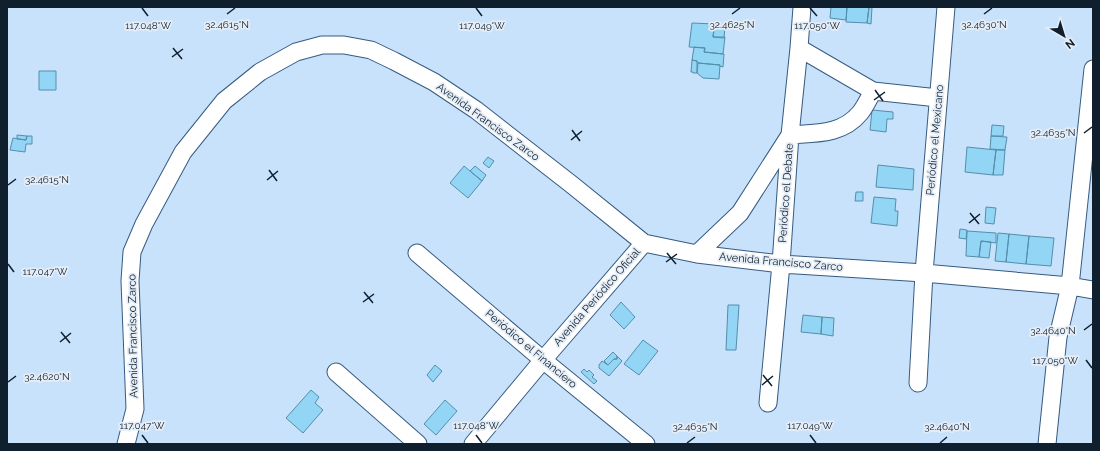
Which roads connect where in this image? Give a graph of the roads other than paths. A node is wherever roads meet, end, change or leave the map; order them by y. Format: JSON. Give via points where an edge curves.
{"nodes":[{"id":1,"x":802,"y":7,"type":"edge"},
{"id":2,"x":946,"y":7,"type":"edge"},
{"id":3,"x":799,"y":48,"type":"junction"},
{"id":4,"x":1093,"y":69,"type":"edge"},
{"id":5,"x":873,"y":91,"type":"junction"},
{"id":6,"x":938,"y":98,"type":"junction"},
{"id":7,"x":790,"y":134,"type":"junction"},
{"id":8,"x":644,"y":243,"type":"junction"},
{"id":9,"x":417,"y":253,"type":"dead end"},
{"id":10,"x":697,"y":254,"type":"junction"},
{"id":11,"x":781,"y":264,"type":"junction"},
{"id":12,"x":924,"y":273,"type":"junction"},
{"id":13,"x":1070,"y":286,"type":"junction"},
{"id":14,"x":1093,"y":290,"type":"edge"},
{"id":15,"x":543,"y":360,"type":"junction"},
{"id":16,"x":336,"y":372,"type":"dead end"},
{"id":17,"x":918,"y":383,"type":"dead end"},
{"id":18,"x":768,"y":403,"type":"dead end"},
{"id":19,"x":126,"y":444,"type":"edge"},
{"id":20,"x":418,"y":444,"type":"edge"},
{"id":21,"x":473,"y":444,"type":"edge"},
{"id":22,"x":646,"y":444,"type":"edge"},
{"id":23,"x":1047,"y":444,"type":"edge"}],
"edges":[{"from":1,"to":3,"type":"street","name":"Periódico el Debate"},
{"from":2,"to":6,"type":"street","name":"Periódico el Mexicano"},
{"from":3,"to":5,"type":"street"},
{"from":3,"to":7,"type":"street","name":"Periódico el Debate"},
{"from":4,"to":13,"type":"street"},
{"from":5,"to":6,"type":"street"},
{"from":5,"to":7,"type":"street","via":[[860,114],[844,127],[822,133]]},
{"from":6,"to":12,"type":"street","name":"Periódico el Mexicano"},
{"from":7,"to":10,"type":"street","via":[[740,213]]},
{"from":7,"to":11,"type":"street","name":"Periódico el Debate"},
{"from":8,"to":10,"type":"street","name":"Avenida Francisco Zarco"},
{"from":8,"to":15,"type":"street","name":"Avenida Periódico Oficial"},
{"from":8,"to":19,"type":"street","name":"Avenida Francisco Zarco","via":[[476,110],[434,82],[371,50],[344,45],[322,45],[296,52],[260,72],[224,101],[183,152],[144,224],[132,252],[130,281],[134,409]]},
{"from":9,"to":15,"type":"street","name":"Periódico el Financiero"},
{"from":10,"to":11,"type":"street","name":"Avenida Francisco Zarco"},
{"from":11,"to":12,"type":"street","name":"Avenida Francisco Zarco"},
{"from":11,"to":18,"type":"street","name":"Periódico el Debate"},
{"from":12,"to":13,"type":"street","name":"Avenida Francisco Zarco"},
{"from":12,"to":17,"type":"street","name":"Periódico el Mexicano"},
{"from":13,"to":14,"type":"street","name":"Avenida Francisco Zarco"},
{"from":13,"to":23,"type":"street","via":[[1058,337]]},
{"from":15,"to":21,"type":"street","name":"Avenida Periódico Oficial"},
{"from":15,"to":22,"type":"street","name":"Periódico el Financiero"},
{"from":16,"to":20,"type":"street"}]}
